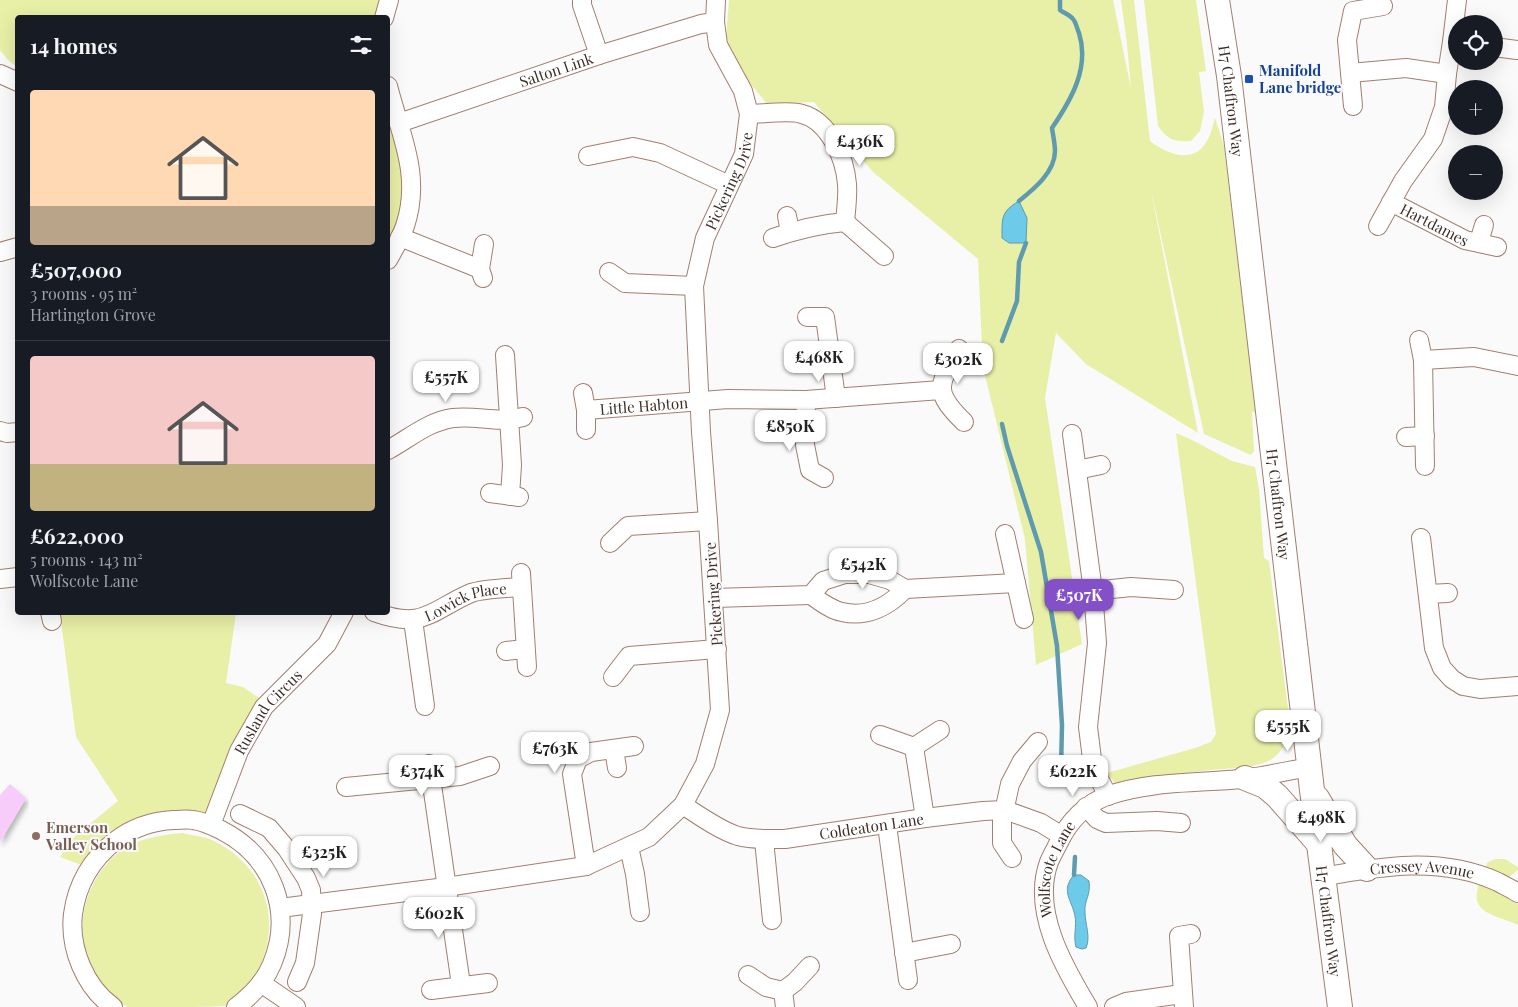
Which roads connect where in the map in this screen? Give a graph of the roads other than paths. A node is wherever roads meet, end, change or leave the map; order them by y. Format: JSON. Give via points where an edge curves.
{"nodes":[{"id":1,"x":389,"y":0,"type":"edge"},
{"id":2,"x":582,"y":0,"type":"edge"},
{"id":3,"x":716,"y":0,"type":"edge"},
{"id":4,"x":1457,"y":0,"type":"edge"},
{"id":5,"x":1217,"y":1,"type":"edge"},
{"id":6,"x":1382,"y":6,"type":"dead end"},
{"id":7,"x":385,"y":15,"type":"edge"},
{"id":8,"x":1456,"y":15,"type":"edge"},
{"id":9,"x":715,"y":22,"type":"junction"},
{"id":10,"x":1503,"y":48,"type":"edge"},
{"id":11,"x":1517,"y":50,"type":"edge"},
{"id":12,"x":599,"y":55,"type":"junction"},
{"id":13,"x":1448,"y":69,"type":"edge"},
{"id":14,"x":1350,"y":73,"type":"junction"},
{"id":15,"x":0,"y":74,"type":"edge"},
{"id":16,"x":1447,"y":74,"type":"junction"},
{"id":17,"x":15,"y":81,"type":"edge"},
{"id":18,"x":390,"y":93,"type":"edge"},
{"id":19,"x":1353,"y":106,"type":"dead end"},
{"id":20,"x":749,"y":114,"type":"junction"},
{"id":21,"x":399,"y":123,"type":"junction"},
{"id":22,"x":588,"y":156,"type":"dead end"},
{"id":23,"x":729,"y":185,"type":"junction"},
{"id":24,"x":1392,"y":202,"type":"junction"},
{"id":25,"x":845,"y":222,"type":"junction"},
{"id":26,"x":1484,"y":224,"type":"dead end"},
{"id":27,"x":1378,"y":226,"type":"dead end"},
{"id":28,"x":400,"y":237,"type":"junction"},
{"id":29,"x":772,"y":238,"type":"dead end"},
{"id":30,"x":1479,"y":242,"type":"junction"},
{"id":31,"x":484,"y":244,"type":"dead end"},
{"id":32,"x":1496,"y":247,"type":"dead end"},
{"id":33,"x":15,"y":248,"type":"edge"},
{"id":34,"x":883,"y":249,"type":"dead end"},
{"id":35,"x":0,"y":252,"type":"edge"},
{"id":36,"x":390,"y":256,"type":"edge"},
{"id":37,"x":608,"y":272,"type":"dead end"},
{"id":38,"x":694,"y":286,"type":"junction"},
{"id":39,"x":807,"y":317,"type":"dead end"},
{"id":40,"x":1419,"y":340,"type":"dead end"},
{"id":41,"x":960,"y":349,"type":"dead end"},
{"id":42,"x":505,"y":355,"type":"dead end"},
{"id":43,"x":1423,"y":360,"type":"junction"},
{"id":44,"x":1518,"y":366,"type":"edge"},
{"id":45,"x":941,"y":390,"type":"junction"},
{"id":46,"x":836,"y":398,"type":"junction"},
{"id":47,"x":806,"y":400,"type":"junction"},
{"id":48,"x":700,"y":402,"type":"junction"},
{"id":49,"x":516,"y":418,"type":"junction"},
{"id":50,"x":964,"y":422,"type":"dead end"},
{"id":51,"x":586,"y":430,"type":"dead end"},
{"id":52,"x":0,"y":431,"type":"edge"},
{"id":53,"x":15,"y":432,"type":"edge"},
{"id":54,"x":1072,"y":434,"type":"dead end"},
{"id":55,"x":1425,"y":436,"type":"junction"},
{"id":56,"x":1406,"y":437,"type":"dead end"},
{"id":57,"x":390,"y":449,"type":"edge"},
{"id":58,"x":1100,"y":465,"type":"dead end"},
{"id":59,"x":1425,"y":466,"type":"dead end"},
{"id":60,"x":1077,"y":470,"type":"junction"},
{"id":61,"x":824,"y":478,"type":"dead end"},
{"id":62,"x":490,"y":493,"type":"dead end"},
{"id":63,"x":708,"y":521,"type":"junction"},
{"id":64,"x":1005,"y":534,"type":"dead end"},
{"id":65,"x":1421,"y":538,"type":"dead end"},
{"id":66,"x":610,"y":543,"type":"dead end"},
{"id":67,"x":15,"y":577,"type":"edge"},
{"id":68,"x":0,"y":579,"type":"edge"},
{"id":69,"x":1016,"y":583,"type":"junction"},
{"id":70,"x":905,"y":589,"type":"junction"},
{"id":71,"x":1092,"y":590,"type":"junction"},
{"id":72,"x":1448,"y":593,"type":"dead end"},
{"id":73,"x":1428,"y":594,"type":"junction"},
{"id":74,"x":1164,"y":595,"type":"dead end"},
{"id":75,"x":811,"y":596,"type":"junction"},
{"id":76,"x":713,"y":598,"type":"junction"},
{"id":77,"x":342,"y":615,"type":"edge"},
{"id":78,"x":382,"y":615,"type":"edge"},
{"id":79,"x":1024,"y":619,"type":"dead end"},
{"id":80,"x":413,"y":620,"type":"junction"},
{"id":81,"x":525,"y":649,"type":"junction"},
{"id":82,"x":717,"y":649,"type":"junction"},
{"id":83,"x":506,"y":651,"type":"dead end"},
{"id":84,"x":527,"y":667,"type":"dead end"},
{"id":85,"x":613,"y":676,"type":"dead end"},
{"id":86,"x":1518,"y":686,"type":"edge"},
{"id":87,"x":425,"y":706,"type":"dead end"},
{"id":88,"x":940,"y":730,"type":"dead end"},
{"id":89,"x":880,"y":735,"type":"dead end"},
{"id":90,"x":1038,"y":742,"type":"dead end"},
{"id":91,"x":634,"y":746,"type":"dead end"},
{"id":92,"x":914,"y":747,"type":"junction"},
{"id":93,"x":614,"y":749,"type":"junction"},
{"id":94,"x":490,"y":766,"type":"dead end"},
{"id":95,"x":1309,"y":767,"type":"junction"},
{"id":96,"x":617,"y":768,"type":"dead end"},
{"id":97,"x":430,"y":772,"type":"junction"},
{"id":98,"x":1245,"y":778,"type":"junction"},
{"id":99,"x":346,"y":788,"type":"dead end"},
{"id":100,"x":1312,"y":790,"type":"junction"},
{"id":101,"x":1108,"y":796,"type":"junction"},
{"id":102,"x":683,"y":804,"type":"junction"},
{"id":103,"x":1086,"y":807,"type":"junction"},
{"id":104,"x":1005,"y":810,"type":"junction"},
{"id":105,"x":240,"y":814,"type":"dead end"},
{"id":106,"x":925,"y":818,"type":"junction"},
{"id":107,"x":1181,"y":823,"type":"dead end"},
{"id":108,"x":887,"y":824,"type":"junction"},
{"id":109,"x":211,"y":825,"type":"junction"},
{"id":110,"x":1062,"y":836,"type":"junction"},
{"id":111,"x":764,"y":840,"type":"junction"},
{"id":112,"x":1320,"y":845,"type":"junction"},
{"id":113,"x":629,"y":847,"type":"junction"},
{"id":114,"x":1012,"y":858,"type":"dead end"},
{"id":115,"x":586,"y":866,"type":"junction"},
{"id":116,"x":1367,"y":869,"type":"junction"},
{"id":117,"x":1322,"y":877,"type":"junction"},
{"id":118,"x":446,"y":887,"type":"junction"},
{"id":119,"x":1516,"y":889,"type":"edge"},
{"id":120,"x":312,"y":904,"type":"junction"},
{"id":121,"x":280,"y":908,"type":"junction"},
{"id":122,"x":640,"y":912,"type":"dead end"},
{"id":123,"x":772,"y":920,"type":"dead end"},
{"id":124,"x":1191,"y":934,"type":"dead end"},
{"id":125,"x":951,"y":944,"type":"dead end"},
{"id":126,"x":904,"y":953,"type":"junction"},
{"id":127,"x":810,"y":966,"type":"dead end"},
{"id":128,"x":748,"y":975,"type":"dead end"},
{"id":129,"x":908,"y":980,"type":"dead end"},
{"id":130,"x":297,"y":982,"type":"dead end"},
{"id":131,"x":261,"y":983,"type":"junction"},
{"id":132,"x":488,"y":983,"type":"dead end"},
{"id":133,"x":461,"y":985,"type":"junction"},
{"id":134,"x":431,"y":990,"type":"dead end"},
{"id":135,"x":784,"y":999,"type":"edge"},
{"id":136,"x":1183,"y":1001,"type":"edge"},
{"id":137,"x":109,"y":1006,"type":"edge"},
{"id":138,"x":236,"y":1007,"type":"edge"},
{"id":139,"x":296,"y":1007,"type":"edge"},
{"id":140,"x":1088,"y":1007,"type":"edge"},
{"id":141,"x":1114,"y":1007,"type":"edge"},
{"id":142,"x":1340,"y":1007,"type":"edge"}],
"edges":[{"from":1,"to":7,"type":"street"},
{"from":2,"to":12,"type":"street"},
{"from":3,"to":9,"type":"street","name":"Pickering Drive"},
{"from":4,"to":8,"type":"street","name":"Hartdames"},
{"from":5,"to":95,"type":"street","name":"H7 Chaffron Way","via":[[1229,76]]},
{"from":6,"to":14,"type":"street","via":[[1353,11],[1347,40]]},
{"from":9,"to":12,"type":"street","name":"Salton Link"},
{"from":9,"to":20,"type":"street","name":"Pickering Drive","via":[[718,45],[743,91]]},
{"from":10,"to":11,"type":"street"},
{"from":12,"to":21,"type":"street","name":"Salton Link"},
{"from":13,"to":16,"type":"street","name":"Hartdames"},
{"from":14,"to":16,"type":"street","via":[[1406,68]]},
{"from":14,"to":19,"type":"street"},
{"from":15,"to":17,"type":"street"},
{"from":16,"to":24,"type":"street","name":"Hartdames","via":[[1444,107],[1433,139]]},
{"from":18,"to":21,"type":"street"},
{"from":20,"to":23,"type":"street","name":"Pickering Drive","via":[[744,154]]},
{"from":20,"to":25,"type":"street","via":[[800,113],[816,119],[830,136],[840,158],[847,184]]},
{"from":21,"to":28,"type":"street","via":[[412,189],[406,225]]},
{"from":22,"to":23,"type":"street","via":[[632,140]]},
{"from":23,"to":38,"type":"street","name":"Pickering Drive","via":[[705,238]]},
{"from":24,"to":27,"type":"street","name":"Hartdames"},
{"from":24,"to":30,"type":"street","name":"Hartdames","via":[[1465,240]]},
{"from":25,"to":29,"type":"street","via":[[789,224]]},
{"from":25,"to":34,"type":"street"},
{"from":26,"to":30,"type":"street","name":"Hartdames"},
{"from":28,"to":31,"type":"street","via":[[482,274]]},
{"from":28,"to":36,"type":"street"},
{"from":30,"to":32,"type":"street","name":"Hartdames"},
{"from":33,"to":35,"type":"street"},
{"from":37,"to":38,"type":"street","via":[[625,283]]},
{"from":38,"to":48,"type":"street","name":"Pickering Drive"},
{"from":39,"to":46,"type":"street","via":[[825,317]]},
{"from":40,"to":43,"type":"street"},
{"from":41,"to":45,"type":"street","via":[[943,376]]},
{"from":42,"to":49,"type":"street"},
{"from":43,"to":44,"type":"street","via":[[1474,357]]},
{"from":43,"to":55,"type":"street"},
{"from":45,"to":46,"type":"street","name":"Little Habton"},
{"from":45,"to":50,"type":"street","via":[[948,407]]},
{"from":46,"to":47,"type":"street","name":"Little Habton"},
{"from":47,"to":48,"type":"street","name":"Little Habton"},
{"from":47,"to":61,"type":"street","via":[[805,445],[810,470]]},
{"from":48,"to":51,"type":"street","name":"Little Habton","via":[[584,402]]},
{"from":48,"to":63,"type":"street","name":"Pickering Drive"},
{"from":49,"to":57,"type":"street","via":[[454,418],[428,424]]},
{"from":49,"to":62,"type":"street","via":[[512,465],[514,497]]},
{"from":52,"to":53,"type":"street"},
{"from":54,"to":60,"type":"street"},
{"from":55,"to":56,"type":"street"},
{"from":55,"to":59,"type":"street"},
{"from":58,"to":60,"type":"street"},
{"from":60,"to":71,"type":"street"},
{"from":63,"to":66,"type":"street","via":[[628,526]]},
{"from":63,"to":76,"type":"street","name":"Pickering Drive"},
{"from":64,"to":69,"type":"street"},
{"from":65,"to":73,"type":"street"},
{"from":67,"to":68,"type":"street"},
{"from":69,"to":70,"type":"street"},
{"from":69,"to":79,"type":"street"},
{"from":70,"to":75,"type":"street","via":[[890,580],[869,574],[845,574],[824,580]]},
{"from":70,"to":75,"type":"street","via":[[880,610],[860,613],[843,613]]},
{"from":71,"to":74,"type":"street","via":[[1131,587]]},
{"from":71,"to":101,"type":"street","via":[[1097,643],[1088,727],[1093,767]]},
{"from":72,"to":73,"type":"street"},
{"from":73,"to":86,"type":"street","via":[[1434,648],[1442,668],[1452,679],[1463,686],[1480,688]]},
{"from":75,"to":76,"type":"street"},
{"from":76,"to":82,"type":"street","name":"Pickering Drive"},
{"from":77,"to":109,"type":"street","name":"Rusland Circus","via":[[327,644],[264,707],[239,751]]},
{"from":78,"to":80,"type":"street","name":"Lowick Place"},
{"from":80,"to":81,"type":"street","name":"Lowick Place","via":[[428,617],[473,592],[521,580]]},
{"from":80,"to":87,"type":"street","name":"Lowick Place","via":[[429,680]]},
{"from":81,"to":83,"type":"street"},
{"from":81,"to":84,"type":"street","name":"Lowick Place"},
{"from":82,"to":85,"type":"street","via":[[629,656]]},
{"from":82,"to":102,"type":"street","name":"Pickering Drive","via":[[720,710],[706,764]]},
{"from":88,"to":92,"type":"street"},
{"from":89,"to":92,"type":"street"},
{"from":90,"to":104,"type":"street","via":[[1022,761],[1010,784]]},
{"from":91,"to":93,"type":"street"},
{"from":92,"to":106,"type":"street"},
{"from":93,"to":96,"type":"street"},
{"from":93,"to":115,"type":"street","via":[[591,752],[578,759],[572,774]]},
{"from":94,"to":97,"type":"street","via":[[460,776]]},
{"from":95,"to":98,"type":"street","name":"Wolfscote Lane"},
{"from":95,"to":100,"type":"street","name":"H7 Chaffron Way"},
{"from":97,"to":99,"type":"street"},
{"from":97,"to":118,"type":"street"},
{"from":98,"to":101,"type":"street","name":"Wolfscote Lane","via":[[1133,788]]},
{"from":98,"to":112,"type":"street","via":[[1265,786],[1277,796]]},
{"from":100,"to":112,"type":"street","name":"H7 Chaffron Way"},
{"from":100,"to":116,"type":"street","via":[[1345,845]]},
{"from":101,"to":103,"type":"street","name":"Wolfscote Lane"},
{"from":102,"to":111,"type":"street","name":"Coldeaton Lane","via":[[698,816],[738,836]]},
{"from":102,"to":113,"type":"street","name":"Pickering Drive","via":[[649,837]]},
{"from":103,"to":107,"type":"street","via":[[1106,823]]},
{"from":103,"to":110,"type":"street","name":"Wolfscote Lane"},
{"from":104,"to":106,"type":"street","name":"Coldeaton Lane"},
{"from":104,"to":110,"type":"street","name":"Coldeaton Lane","via":[[1041,823]]},
{"from":104,"to":114,"type":"street","via":[[1002,844]]},
{"from":105,"to":120,"type":"street","via":[[269,828],[287,849],[306,878]]},
{"from":106,"to":108,"type":"street","name":"Coldeaton Lane"},
{"from":108,"to":111,"type":"street","name":"Coldeaton Lane"},
{"from":108,"to":126,"type":"street"},
{"from":109,"to":121,"type":"street","via":[[236,838],[259,860],[274,885]]},
{"from":109,"to":137,"type":"street","via":[[193,820],[157,821],[127,832],[101,852],[84,876],[76,898],[72,925],[76,951],[95,990]]},
{"from":110,"to":140,"type":"street","name":"Wolfscote Lane","via":[[1049,863],[1044,889],[1048,922],[1064,966]]},
{"from":111,"to":123,"type":"street"},
{"from":112,"to":117,"type":"street","name":"H7 Chaffron Way"},
{"from":113,"to":115,"type":"street","name":"Pickering Drive"},
{"from":113,"to":122,"type":"street"},
{"from":115,"to":118,"type":"street","name":"Pickering Drive"},
{"from":116,"to":117,"type":"street","name":"Cressey Avenue"},
{"from":116,"to":119,"type":"street","name":"Cressey Avenue","via":[[1416,864],[1448,867],[1480,874]]},
{"from":117,"to":142,"type":"street","name":"H7 Chaffron Way"},
{"from":118,"to":120,"type":"street","name":"Pickering Drive"},
{"from":118,"to":133,"type":"street"},
{"from":120,"to":121,"type":"street","name":"Pickering Drive"},
{"from":120,"to":130,"type":"street","via":[[305,963]]},
{"from":121,"to":131,"type":"street","via":[[280,937],[272,965]]},
{"from":124,"to":136,"type":"street","via":[[1179,936]]},
{"from":125,"to":126,"type":"street"},
{"from":126,"to":129,"type":"street"},
{"from":127,"to":135,"type":"street"},
{"from":128,"to":135,"type":"street"},
{"from":131,"to":138,"type":"street"},
{"from":131,"to":139,"type":"street"},
{"from":132,"to":133,"type":"street"},
{"from":133,"to":134,"type":"street"},
{"from":136,"to":141,"type":"street","via":[[1126,1002]]}]}
